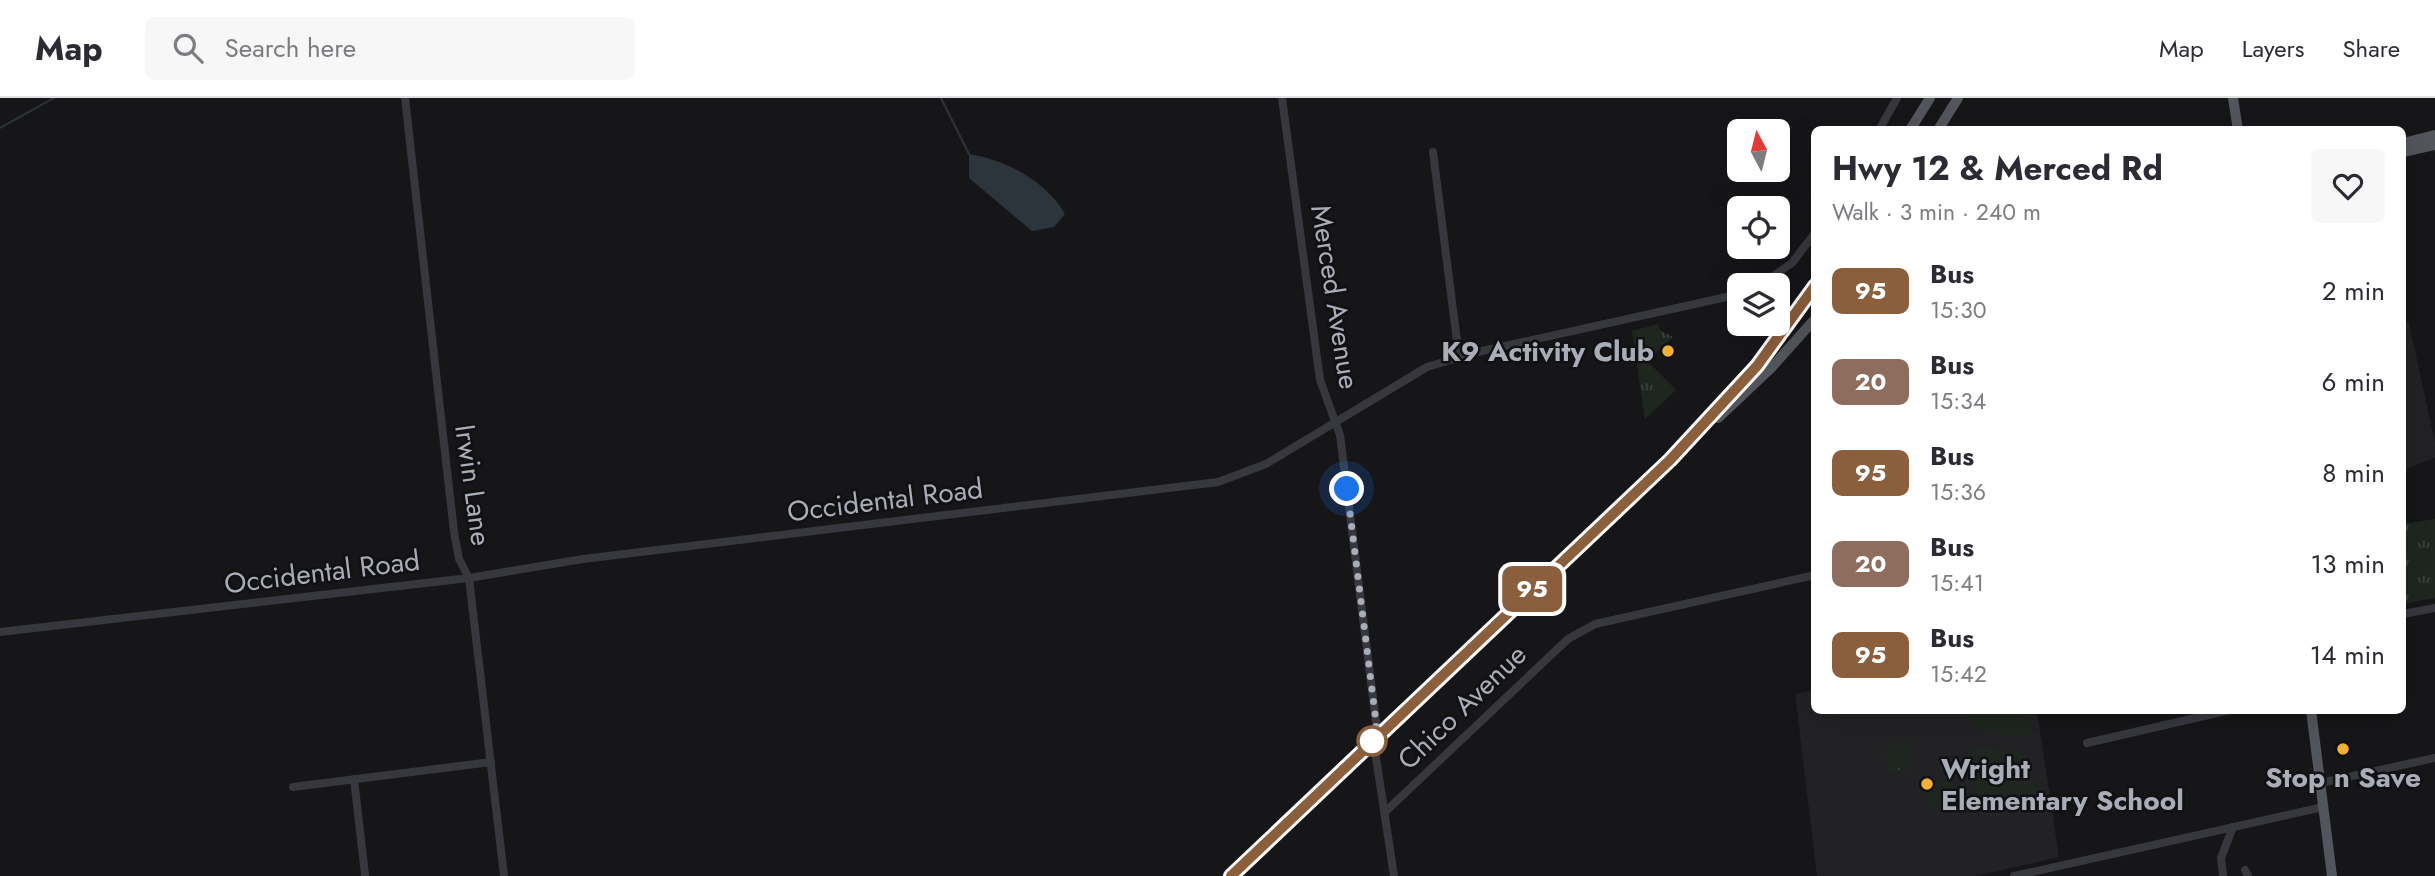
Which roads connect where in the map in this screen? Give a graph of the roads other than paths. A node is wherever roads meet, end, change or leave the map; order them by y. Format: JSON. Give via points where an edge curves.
{"nodes":[{"id":1,"x":405,"y":98,"type":"edge"},
{"id":2,"x":1282,"y":98,"type":"edge"},
{"id":3,"x":1897,"y":98,"type":"edge"},
{"id":4,"x":1930,"y":98,"type":"edge"},
{"id":5,"x":1958,"y":98,"type":"edge"},
{"id":6,"x":2233,"y":98,"type":"edge"},
{"id":7,"x":1881,"y":126,"type":"edge"},
{"id":8,"x":1912,"y":126,"type":"edge"},
{"id":9,"x":1940,"y":126,"type":"edge"},
{"id":10,"x":2237,"y":126,"type":"edge"},
{"id":11,"x":2435,"y":135,"type":"edge"},
{"id":12,"x":2406,"y":142,"type":"edge"},
{"id":13,"x":2435,"y":145,"type":"edge"},
{"id":14,"x":2406,"y":151,"type":"edge"},
{"id":15,"x":1433,"y":152,"type":"dead end"},
{"id":16,"x":1811,"y":238,"type":"edge"},
{"id":17,"x":1777,"y":273,"type":"edge"},
{"id":18,"x":1811,"y":292,"type":"edge"},
{"id":19,"x":1727,"y":296,"type":"edge"},
{"id":20,"x":1811,"y":323,"type":"edge"},
{"id":21,"x":1460,"y":357,"type":"junction"},
{"id":22,"x":1335,"y":421,"type":"junction"},
{"id":23,"x":1670,"y":460,"type":"junction"},
{"id":24,"x":1811,"y":576,"type":"edge"},
{"id":25,"x":469,"y":578,"type":"junction"},
{"id":26,"x":2435,"y":608,"type":"edge"},
{"id":27,"x":2406,"y":613,"type":"edge"},
{"id":28,"x":0,"y":632,"type":"edge"},
{"id":29,"x":2213,"y":714,"type":"edge"},
{"id":30,"x":2311,"y":714,"type":"edge"},
{"id":31,"x":1376,"y":737,"type":"junction"},
{"id":32,"x":2087,"y":743,"type":"dead end"},
{"id":33,"x":2435,"y":758,"type":"edge"},
{"id":34,"x":491,"y":762,"type":"junction"},
{"id":35,"x":354,"y":779,"type":"junction"},
{"id":36,"x":2320,"y":783,"type":"junction"},
{"id":37,"x":293,"y":787,"type":"dead end"},
{"id":38,"x":2323,"y":807,"type":"junction"},
{"id":39,"x":1385,"y":812,"type":"junction"},
{"id":40,"x":2234,"y":827,"type":"junction"},
{"id":41,"x":365,"y":875,"type":"edge"},
{"id":42,"x":504,"y":876,"type":"edge"},
{"id":43,"x":1231,"y":876,"type":"edge"},
{"id":44,"x":1394,"y":876,"type":"edge"},
{"id":45,"x":2014,"y":876,"type":"edge"},
{"id":46,"x":2223,"y":876,"type":"edge"},
{"id":47,"x":2332,"y":876,"type":"edge"}],
"edges":[{"from":1,"to":25,"type":"street","name":"Irwin Lane","via":[[454,532],[459,559]]},
{"from":2,"to":22,"type":"street","name":"Merced Avenue","via":[[1320,378]]},
{"from":3,"to":7,"type":"street"},
{"from":4,"to":8,"type":"main road"},
{"from":5,"to":9,"type":"main road"},
{"from":6,"to":10,"type":"main road"},
{"from":11,"to":12,"type":"main road"},
{"from":13,"to":14,"type":"main road"},
{"from":15,"to":21,"type":"street"},
{"from":16,"to":17,"type":"street","via":[[1792,263]]},
{"from":18,"to":23,"type":"main road","via":[[1757,366]]},
{"from":19,"to":21,"type":"street","name":"Occidental Road"},
{"from":20,"to":23,"type":"main road","via":[[1760,380]]},
{"from":21,"to":22,"type":"street","name":"Occidental Road","via":[[1416,372]]},
{"from":22,"to":25,"type":"street","name":"Occidental Road","via":[[1266,464],[1208,484],[583,559]]},
{"from":22,"to":31,"type":"street","name":"Merced Avenue"},
{"from":23,"to":31,"type":"main road"},
{"from":24,"to":39,"type":"street","name":"Chico Avenue","via":[[1595,624],[1568,639]]},
{"from":25,"to":28,"type":"street","name":"Occidental Road"},
{"from":25,"to":34,"type":"street","name":"Irwin Lane"},
{"from":26,"to":27,"type":"street"},
{"from":29,"to":32,"type":"street"},
{"from":30,"to":36,"type":"main road"},
{"from":31,"to":39,"type":"street","name":"Merced Avenue"},
{"from":31,"to":43,"type":"main road"},
{"from":33,"to":36,"type":"street"},
{"from":34,"to":35,"type":"street"},
{"from":34,"to":42,"type":"street","name":"Irwin Lane"},
{"from":35,"to":37,"type":"street"},
{"from":35,"to":41,"type":"street"},
{"from":36,"to":38,"type":"main road"},
{"from":38,"to":40,"type":"street"},
{"from":38,"to":47,"type":"main road"},
{"from":39,"to":44,"type":"street","name":"Merced Avenue"},
{"from":40,"to":45,"type":"street"},
{"from":40,"to":46,"type":"street","via":[[2221,858]]}]}
